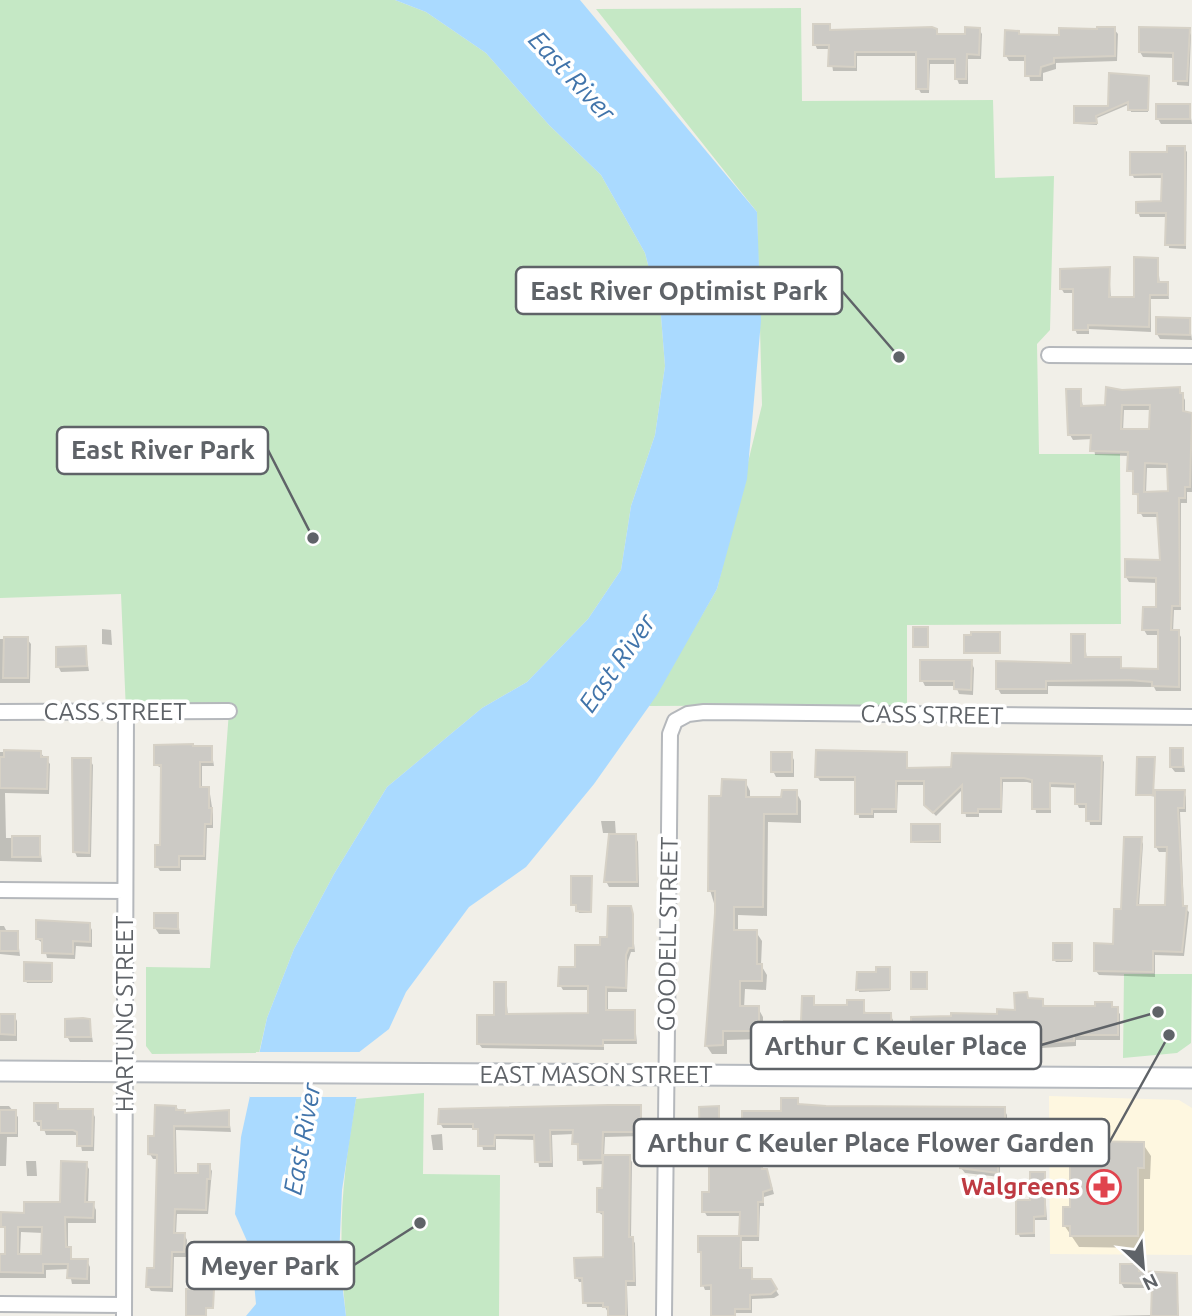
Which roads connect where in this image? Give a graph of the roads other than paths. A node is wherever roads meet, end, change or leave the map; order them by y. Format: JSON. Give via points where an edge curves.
{"nodes":[{"id":1,"x":1049,"y":355,"type":"dead end"},
{"id":2,"x":1192,"y":356,"type":"edge"},
{"id":3,"x":229,"y":711,"type":"dead end"},
{"id":4,"x":0,"y":712,"type":"edge"},
{"id":5,"x":125,"y":712,"type":"junction"},
{"id":6,"x":1192,"y":717,"type":"edge"},
{"id":7,"x":675,"y":721,"type":"joint"},
{"id":8,"x":0,"y":890,"type":"edge"},
{"id":9,"x":125,"y":891,"type":"junction"},
{"id":10,"x":0,"y":1071,"type":"edge"},
{"id":11,"x":125,"y":1072,"type":"junction"},
{"id":12,"x":666,"y":1076,"type":"junction"},
{"id":13,"x":1192,"y":1078,"type":"edge"},
{"id":14,"x":0,"y":1304,"type":"edge"},
{"id":15,"x":124,"y":1310,"type":"edge"},
{"id":16,"x":664,"y":1316,"type":"edge"}],
"edges":[{"from":1,"to":2,"type":"street"},
{"from":3,"to":5,"type":"street","name":"CASS STREET"},
{"from":4,"to":5,"type":"street","name":"CASS STREET"},
{"from":5,"to":9,"type":"street","name":"HARTUNG STREET"},
{"from":6,"to":7,"type":"street","name":"CASS STREET","via":[[704,712]]},
{"from":7,"to":12,"type":"street","name":"GOODELL STREET","via":[[670,734]]},
{"from":8,"to":9,"type":"street"},
{"from":9,"to":11,"type":"street","name":"HARTUNG STREET"},
{"from":10,"to":11,"type":"main road","name":"EAST MASON STREET"},
{"from":11,"to":12,"type":"main road","name":"EAST MASON STREET"},
{"from":11,"to":15,"type":"street","name":"HARTUNG STREET"},
{"from":12,"to":13,"type":"main road","name":"EAST MASON STREET"},
{"from":12,"to":16,"type":"street","name":"GOODELL STREET"},
{"from":14,"to":15,"type":"street"}]}
